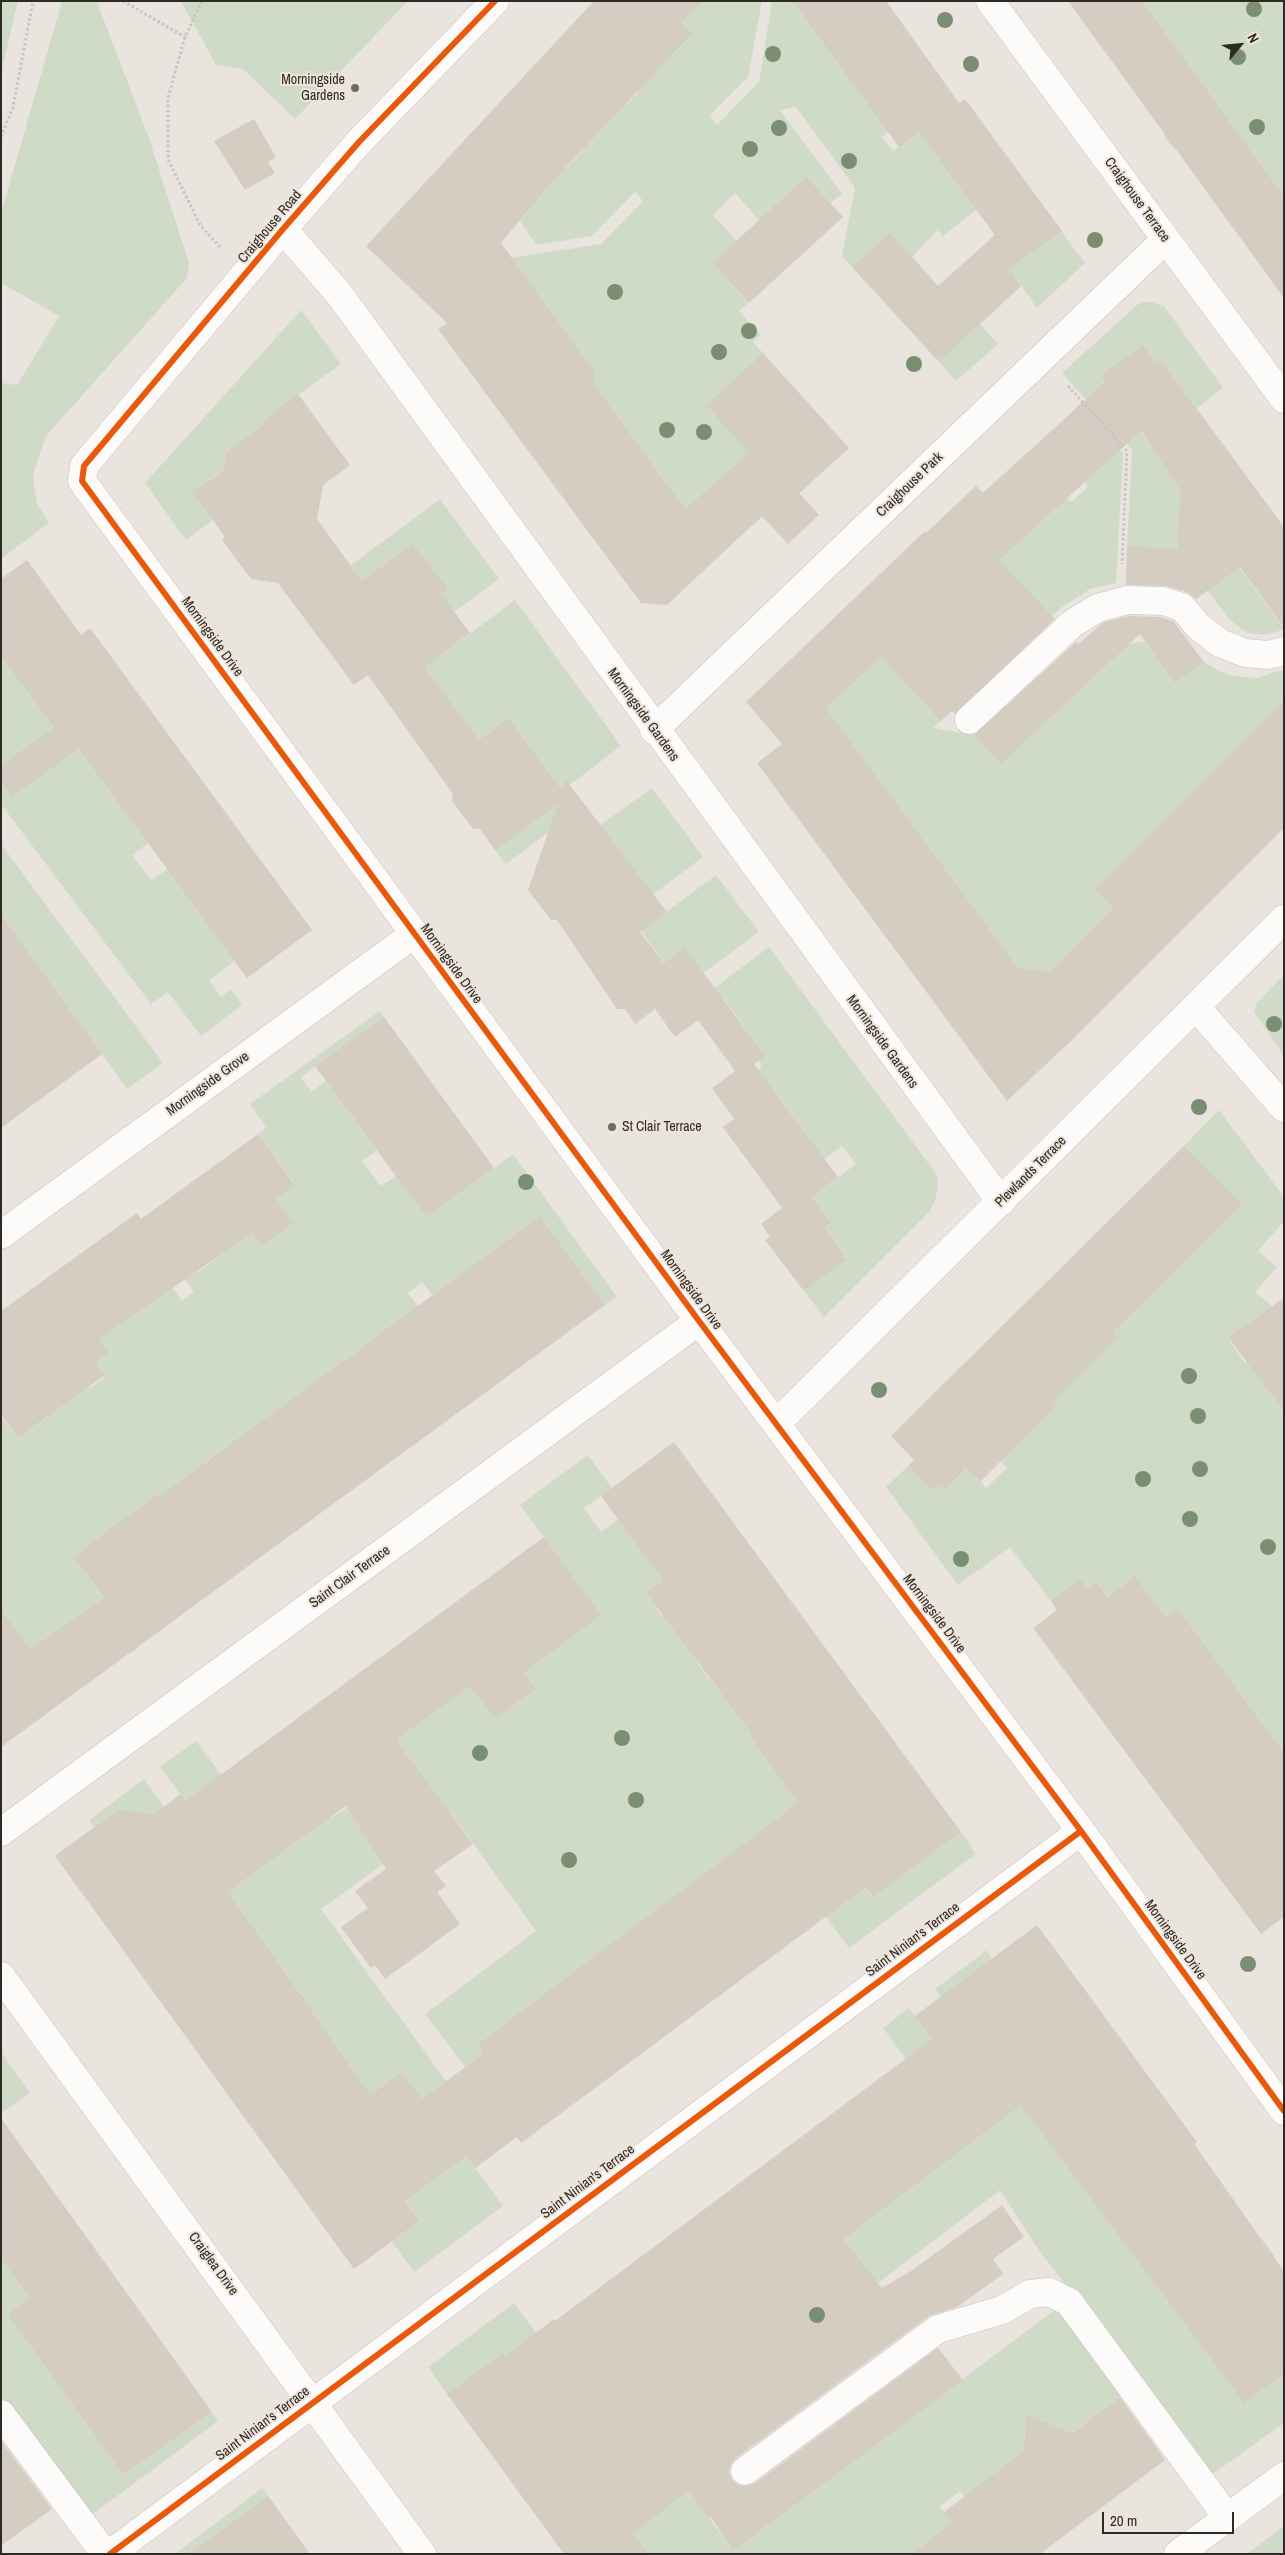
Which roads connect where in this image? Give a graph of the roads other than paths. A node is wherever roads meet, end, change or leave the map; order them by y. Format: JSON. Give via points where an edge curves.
{"nodes":[{"id":1,"x":495,"y":1,"type":"edge"},
{"id":2,"x":990,"y":1,"type":"edge"},
{"id":3,"x":283,"y":229,"type":"junction"},
{"id":4,"x":1166,"y":239,"type":"junction"},
{"id":5,"x":1284,"y":399,"type":"edge"},
{"id":6,"x":82,"y":481,"type":"joint"},
{"id":7,"x":1284,"y":650,"type":"edge"},
{"id":8,"x":969,"y":720,"type":"dead end"},
{"id":9,"x":654,"y":730,"type":"junction"},
{"id":10,"x":1284,"y":919,"type":"edge"},
{"id":11,"x":414,"y":934,"type":"junction"},
{"id":12,"x":1196,"y":1007,"type":"junction"},
{"id":13,"x":1284,"y":1108,"type":"edge"},
{"id":14,"x":1000,"y":1202,"type":"junction"},
{"id":15,"x":1,"y":1235,"type":"edge"},
{"id":16,"x":699,"y":1321,"type":"junction"},
{"id":17,"x":776,"y":1424,"type":"junction"},
{"id":18,"x":1081,"y":1831,"type":"junction"},
{"id":19,"x":1,"y":1832,"type":"edge"},
{"id":20,"x":1,"y":1976,"type":"edge"},
{"id":21,"x":1284,"y":2111,"type":"edge"},
{"id":22,"x":313,"y":2402,"type":"junction"},
{"id":23,"x":1,"y":2414,"type":"edge"},
{"id":24,"x":744,"y":2471,"type":"dead end"},
{"id":25,"x":1284,"y":2476,"type":"edge"},
{"id":26,"x":1227,"y":2517,"type":"junction"},
{"id":27,"x":105,"y":2554,"type":"edge"},
{"id":28,"x":110,"y":2554,"type":"edge"},
{"id":29,"x":422,"y":2554,"type":"edge"},
{"id":30,"x":1178,"y":2554,"type":"edge"}],
"edges":[{"from":1,"to":3,"type":"street","name":"Craighouse Road","via":[[360,142]]},
{"from":2,"to":4,"type":"street","name":"Craighouse Terrace"},
{"from":3,"to":6,"type":"street","name":"Craighouse Road","via":[[84,466]]},
{"from":3,"to":9,"type":"street","name":"Morningside Gardens","via":[[339,294]]},
{"from":4,"to":5,"type":"street","name":"Craighouse Terrace"},
{"from":4,"to":9,"type":"street","name":"Craighouse Park"},
{"from":6,"to":11,"type":"street","name":"Morningside Drive"},
{"from":7,"to":8,"type":"street","via":[[1268,655],[1245,653],[1220,643],[1199,627],[1182,607],[1163,600],[1120,602],[1098,608],[1072,623]]},
{"from":9,"to":14,"type":"street","name":"Morningside Gardens"},
{"from":10,"to":12,"type":"street","name":"Plewlands Terrace"},
{"from":11,"to":15,"type":"street","name":"Morningside Grove"},
{"from":11,"to":16,"type":"street","name":"Morningside Drive"},
{"from":12,"to":13,"type":"street"},
{"from":12,"to":14,"type":"street","name":"Plewlands Terrace"},
{"from":14,"to":17,"type":"street","name":"Plewlands Terrace"},
{"from":16,"to":17,"type":"street","name":"Morningside Drive"},
{"from":16,"to":19,"type":"street","name":"Saint Clair Terrace"},
{"from":17,"to":18,"type":"street","name":"Morningside Drive"},
{"from":18,"to":21,"type":"street","name":"Morningside Drive"},
{"from":18,"to":22,"type":"street","name":"Saint Ninian's Terrace"},
{"from":20,"to":22,"type":"street","name":"Craiglea Drive"},
{"from":22,"to":28,"type":"street","name":"Saint Ninian's Terrace"},
{"from":22,"to":29,"type":"street","name":"Craiglea Drive"},
{"from":23,"to":27,"type":"street"},
{"from":24,"to":26,"type":"street","via":[[938,2329],[1002,2310],[1030,2294],[1050,2292],[1069,2302]]},
{"from":25,"to":26,"type":"street"},
{"from":26,"to":30,"type":"street"}]}
